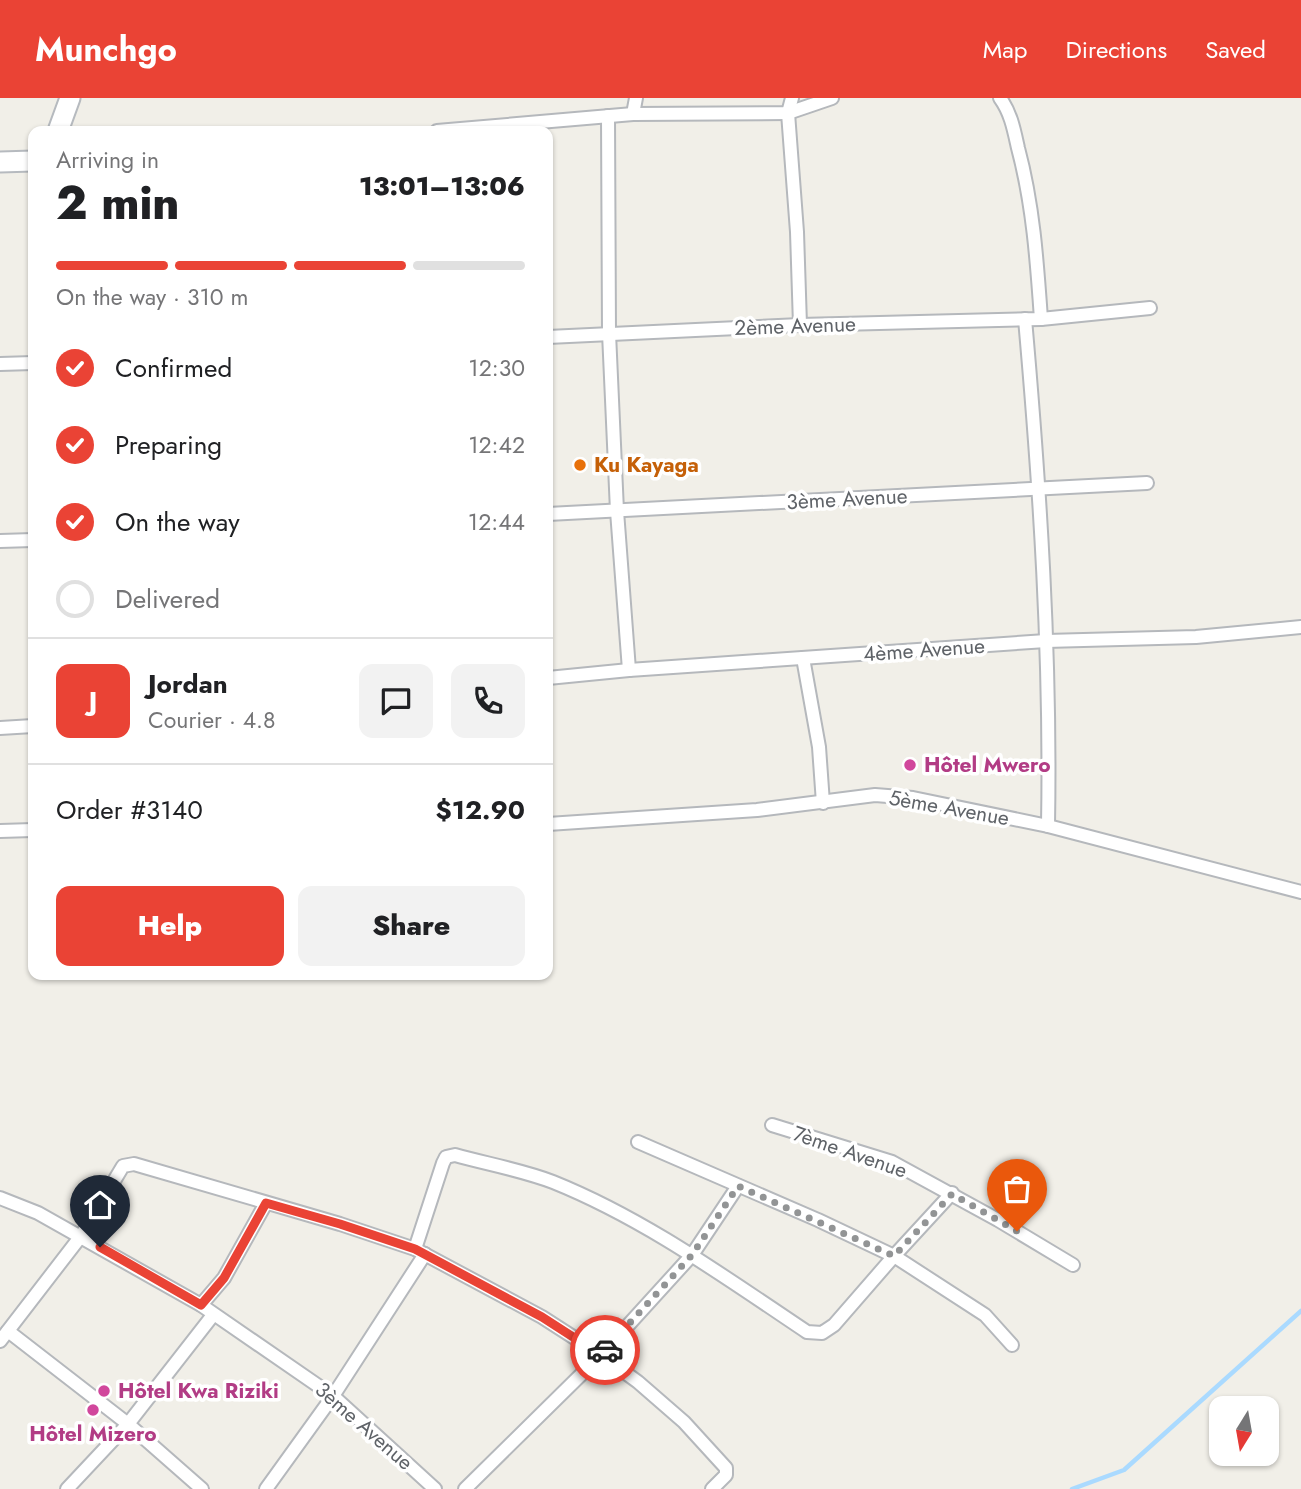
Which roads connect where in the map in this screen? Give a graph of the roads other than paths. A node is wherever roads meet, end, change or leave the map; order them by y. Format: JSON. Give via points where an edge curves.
{"nodes":[{"id":1,"x":70,"y":98,"type":"edge"},
{"id":2,"x":636,"y":98,"type":"edge"},
{"id":3,"x":792,"y":98,"type":"edge"},
{"id":4,"x":832,"y":98,"type":"edge"},
{"id":5,"x":1000,"y":98,"type":"edge"},
{"id":6,"x":788,"y":113,"type":"junction"},
{"id":7,"x":633,"y":114,"type":"junction"},
{"id":8,"x":608,"y":116,"type":"junction"},
{"id":9,"x":60,"y":126,"type":"edge"},
{"id":10,"x":494,"y":126,"type":"edge"},
{"id":11,"x":28,"y":161,"type":"edge"},
{"id":12,"x":0,"y":162,"type":"edge"},
{"id":13,"x":1150,"y":308,"type":"dead end"},
{"id":14,"x":1041,"y":318,"type":"junction"},
{"id":15,"x":1025,"y":319,"type":"junction"},
{"id":16,"x":800,"y":325,"type":"junction"},
{"id":17,"x":609,"y":333,"type":"junction"},
{"id":18,"x":553,"y":337,"type":"edge"},
{"id":19,"x":28,"y":363,"type":"edge"},
{"id":20,"x":0,"y":364,"type":"edge"},
{"id":21,"x":1147,"y":483,"type":"dead end"},
{"id":22,"x":1040,"y":489,"type":"junction"},
{"id":23,"x":617,"y":511,"type":"junction"},
{"id":24,"x":553,"y":514,"type":"edge"},
{"id":25,"x":28,"y":540,"type":"edge"},
{"id":26,"x":0,"y":541,"type":"edge"},
{"id":27,"x":1301,"y":627,"type":"edge"},
{"id":28,"x":1046,"y":642,"type":"junction"},
{"id":29,"x":803,"y":658,"type":"junction"},
{"id":30,"x":629,"y":670,"type":"junction"},
{"id":31,"x":553,"y":678,"type":"edge"},
{"id":32,"x":28,"y":726,"type":"edge"},
{"id":33,"x":0,"y":728,"type":"edge"},
{"id":34,"x":823,"y":803,"type":"junction"},
{"id":35,"x":553,"y":824,"type":"edge"},
{"id":36,"x":1048,"y":826,"type":"junction"},
{"id":37,"x":28,"y":830,"type":"edge"},
{"id":38,"x":0,"y":831,"type":"edge"},
{"id":39,"x":1301,"y":892,"type":"edge"},
{"id":40,"x":772,"y":1125,"type":"dead end"},
{"id":41,"x":638,"y":1142,"type":"dead end"},
{"id":42,"x":738,"y":1186,"type":"junction"},
{"id":43,"x":952,"y":1194,"type":"junction"},
{"id":44,"x":0,"y":1198,"type":"edge"},
{"id":45,"x":266,"y":1203,"type":"junction"},
{"id":46,"x":81,"y":1236,"type":"junction"},
{"id":47,"x":420,"y":1251,"type":"junction"},
{"id":48,"x":692,"y":1255,"type":"junction"},
{"id":49,"x":894,"y":1256,"type":"junction"},
{"id":50,"x":1073,"y":1265,"type":"dead end"},
{"id":51,"x":201,"y":1305,"type":"junction"},
{"id":52,"x":213,"y":1315,"type":"junction"},
{"id":53,"x":4,"y":1336,"type":"edge"},
{"id":54,"x":1012,"y":1345,"type":"dead end"},
{"id":55,"x":601,"y":1355,"type":"junction"},
{"id":56,"x":333,"y":1396,"type":"junction"},
{"id":57,"x":128,"y":1424,"type":"junction"},
{"id":58,"x":67,"y":1489,"type":"edge"},
{"id":59,"x":202,"y":1489,"type":"edge"},
{"id":60,"x":266,"y":1489,"type":"edge"},
{"id":61,"x":435,"y":1489,"type":"edge"},
{"id":62,"x":465,"y":1489,"type":"edge"},
{"id":63,"x":712,"y":1489,"type":"edge"}],
"edges":[{"from":1,"to":9,"type":"main road"},
{"from":2,"to":7,"type":"street"},
{"from":3,"to":6,"type":"street"},
{"from":4,"to":6,"type":"street"},
{"from":5,"to":14,"type":"street","via":[[1009,110],[1026,175]]},
{"from":6,"to":7,"type":"street"},
{"from":6,"to":16,"type":"street"},
{"from":7,"to":8,"type":"street"},
{"from":8,"to":10,"type":"street"},
{"from":8,"to":17,"type":"street"},
{"from":11,"to":12,"type":"main road"},
{"from":13,"to":14,"type":"street","name":"2ème Avenue"},
{"from":14,"to":15,"type":"street","name":"2ème Avenue"},
{"from":15,"to":16,"type":"street","name":"2ème Avenue"},
{"from":15,"to":22,"type":"street"},
{"from":16,"to":17,"type":"street","name":"2ème Avenue"},
{"from":17,"to":18,"type":"street","name":"2ème Avenue"},
{"from":17,"to":23,"type":"street"},
{"from":19,"to":20,"type":"street"},
{"from":21,"to":22,"type":"street","name":"3ème Avenue"},
{"from":22,"to":23,"type":"street","name":"3ème Avenue"},
{"from":22,"to":28,"type":"street"},
{"from":23,"to":24,"type":"street","name":"3ème Avenue"},
{"from":23,"to":30,"type":"street"},
{"from":25,"to":26,"type":"street"},
{"from":27,"to":28,"type":"street","name":"4ème Avenue","via":[[1196,637]]},
{"from":28,"to":29,"type":"street","name":"4ème Avenue"},
{"from":28,"to":36,"type":"street"},
{"from":29,"to":30,"type":"street","name":"4ème Avenue"},
{"from":29,"to":34,"type":"street","via":[[819,747]]},
{"from":30,"to":31,"type":"street","name":"4ème Avenue"},
{"from":32,"to":33,"type":"street"},
{"from":34,"to":35,"type":"street","name":"5ème Avenue"},
{"from":34,"to":36,"type":"street","name":"5ème Avenue","via":[[875,795],[913,798]]},
{"from":36,"to":39,"type":"street","name":"5ème Avenue"},
{"from":37,"to":38,"type":"street"},
{"from":40,"to":43,"type":"street","name":"7ème Avenue","via":[[892,1162]]},
{"from":41,"to":42,"type":"street"},
{"from":42,"to":48,"type":"street"},
{"from":42,"to":49,"type":"street"},
{"from":43,"to":49,"type":"street"},
{"from":43,"to":50,"type":"street","name":"7ème Avenue"},
{"from":44,"to":46,"type":"street","name":"3ème Avenue"},
{"from":45,"to":46,"type":"street","via":[[128,1164]]},
{"from":45,"to":47,"type":"street"},
{"from":45,"to":51,"type":"street","via":[[224,1278]]},
{"from":46,"to":51,"type":"street","name":"3ème Avenue"},
{"from":46,"to":53,"type":"street"},
{"from":47,"to":48,"type":"street","via":[[446,1157],[454,1155],[551,1181]]},
{"from":47,"to":55,"type":"street","via":[[542,1317]]},
{"from":47,"to":56,"type":"street"},
{"from":48,"to":49,"type":"street","via":[[807,1332],[822,1333]]},
{"from":48,"to":55,"type":"street"},
{"from":49,"to":54,"type":"street","via":[[985,1314]]},
{"from":51,"to":52,"type":"street","name":"3ème Avenue"},
{"from":52,"to":56,"type":"street","name":"3ème Avenue"},
{"from":52,"to":57,"type":"street"},
{"from":53,"to":57,"type":"street"},
{"from":55,"to":62,"type":"street"},
{"from":55,"to":63,"type":"street","via":[[684,1422],[726,1468],[726,1475]]},
{"from":56,"to":60,"type":"street"},
{"from":56,"to":61,"type":"street","name":"3ème Avenue"},
{"from":57,"to":58,"type":"street"},
{"from":57,"to":59,"type":"street"}]}
